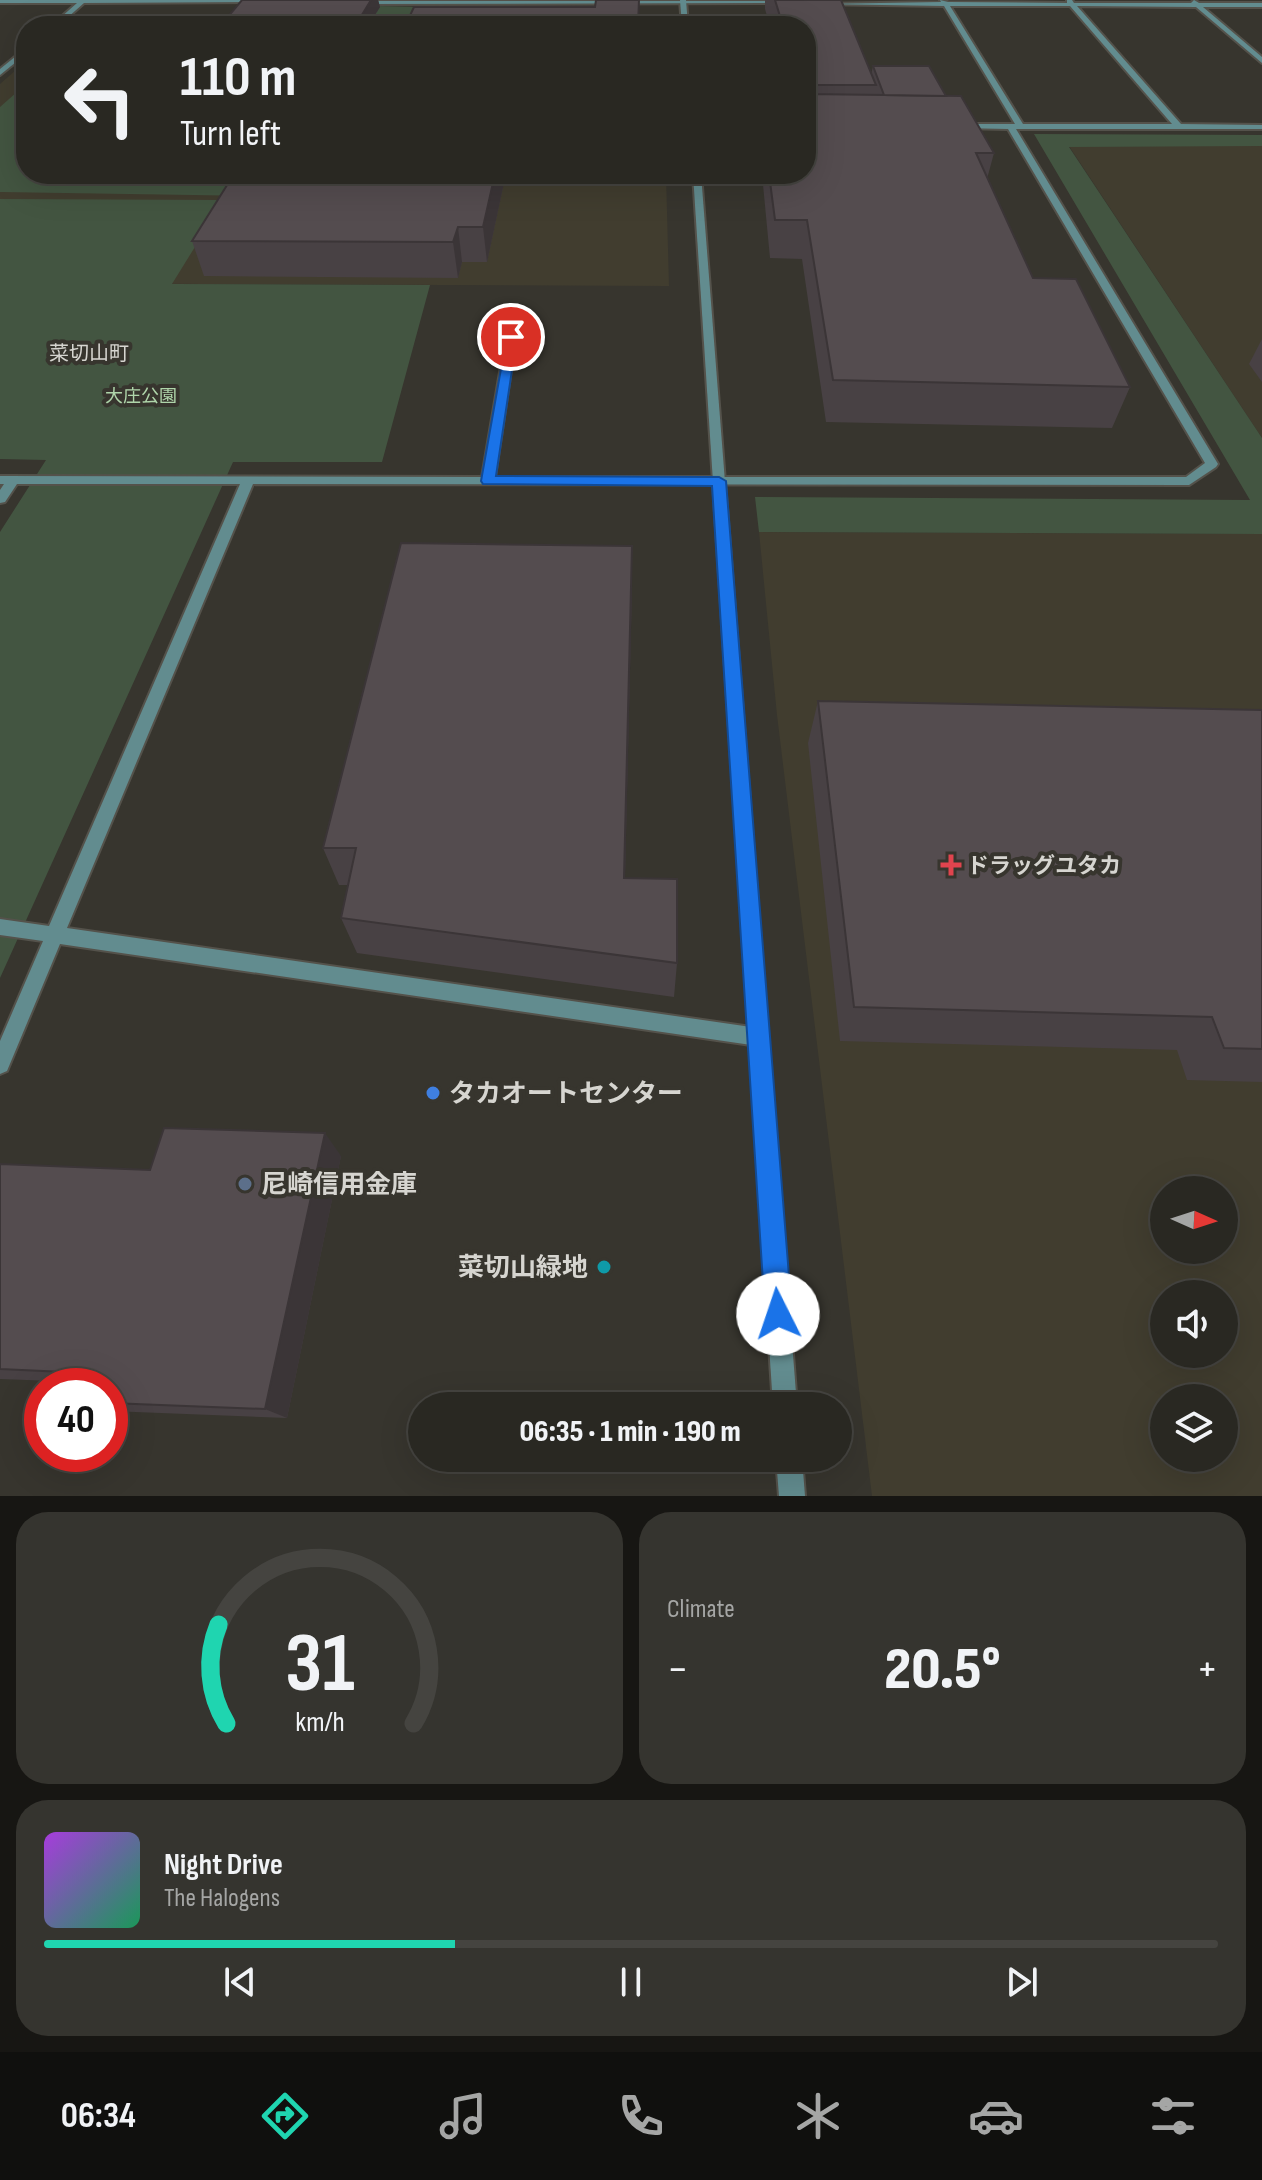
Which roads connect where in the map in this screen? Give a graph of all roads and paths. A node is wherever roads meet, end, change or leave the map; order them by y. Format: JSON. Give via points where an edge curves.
{"nodes":[{"id":1,"x":817,"y":0,"type":"edge"},
{"id":2,"x":0,"y":1,"type":"edge"},
{"id":3,"x":84,"y":1,"type":"edge"},
{"id":4,"x":200,"y":1,"type":"edge"},
{"id":5,"x":446,"y":1,"type":"edge"},
{"id":6,"x":558,"y":1,"type":"edge"},
{"id":7,"x":277,"y":2,"type":"edge"},
{"id":8,"x":355,"y":2,"type":"edge"},
{"id":9,"x":683,"y":2,"type":"edge"},
{"id":10,"x":945,"y":2,"type":"edge"},
{"id":11,"x":1070,"y":2,"type":"edge"},
{"id":12,"x":1195,"y":2,"type":"edge"},
{"id":13,"x":788,"y":3,"type":"edge"},
{"id":14,"x":836,"y":4,"type":"junction"},
{"id":15,"x":1262,"y":5,"type":"edge"},
{"id":16,"x":66,"y":16,"type":"edge"},
{"id":17,"x":841,"y":17,"type":"edge"},
{"id":18,"x":16,"y":59,"type":"edge"},
{"id":19,"x":1262,"y":61,"type":"edge"},
{"id":20,"x":0,"y":73,"type":"edge"},
{"id":21,"x":952,"y":126,"type":"edge"},
{"id":22,"x":1015,"y":126,"type":"junction"},
{"id":23,"x":1179,"y":127,"type":"junction"},
{"id":24,"x":1262,"y":127,"type":"edge"},
{"id":25,"x":698,"y":184,"type":"edge"},
{"id":26,"x":511,"y":337,"type":"dead end"},
{"id":27,"x":7,"y":480,"type":"edge"},
{"id":28,"x":248,"y":480,"type":"junction"},
{"id":29,"x":488,"y":481,"type":"junction"},
{"id":30,"x":719,"y":481,"type":"junction"},
{"id":31,"x":0,"y":499,"type":"edge"},
{"id":32,"x":0,"y":927,"type":"edge"},
{"id":33,"x":56,"y":935,"type":"junction"},
{"id":34,"x":758,"y":1037,"type":"junction"},
{"id":35,"x":0,"y":1064,"type":"edge"},
{"id":36,"x":784,"y":1392,"type":"edge"},
{"id":37,"x":790,"y":1472,"type":"edge"},
{"id":38,"x":792,"y":1496,"type":"edge"}],
"edges":[{"from":1,"to":14,"type":"street"},
{"from":2,"to":3,"type":"street"},
{"from":3,"to":4,"type":"street"},
{"from":3,"to":16,"type":"street"},
{"from":4,"to":7,"type":"street"},
{"from":5,"to":6,"type":"street"},
{"from":5,"to":8,"type":"street"},
{"from":6,"to":9,"type":"street"},
{"from":9,"to":13,"type":"street"},
{"from":10,"to":11,"type":"street"},
{"from":10,"to":14,"type":"street"},
{"from":10,"to":22,"type":"street"},
{"from":11,"to":12,"type":"street"},
{"from":11,"to":23,"type":"street"},
{"from":12,"to":15,"type":"street"},
{"from":12,"to":19,"type":"street"},
{"from":14,"to":17,"type":"street"},
{"from":18,"to":20,"type":"street"},
{"from":21,"to":22,"type":"street"},
{"from":22,"to":23,"type":"street"},
{"from":22,"to":30,"type":"street","via":[[1212,464],[1189,481]]},
{"from":23,"to":24,"type":"street"},
{"from":25,"to":30,"type":"street"},
{"from":26,"to":29,"type":"street"},
{"from":27,"to":28,"type":"street"},
{"from":27,"to":31,"type":"street"},
{"from":28,"to":29,"type":"street"},
{"from":28,"to":33,"type":"street"},
{"from":29,"to":30,"type":"street"},
{"from":30,"to":34,"type":"street"},
{"from":32,"to":33,"type":"street"},
{"from":33,"to":34,"type":"street"},
{"from":33,"to":35,"type":"street"},
{"from":34,"to":36,"type":"street"},
{"from":37,"to":38,"type":"street"}]}
